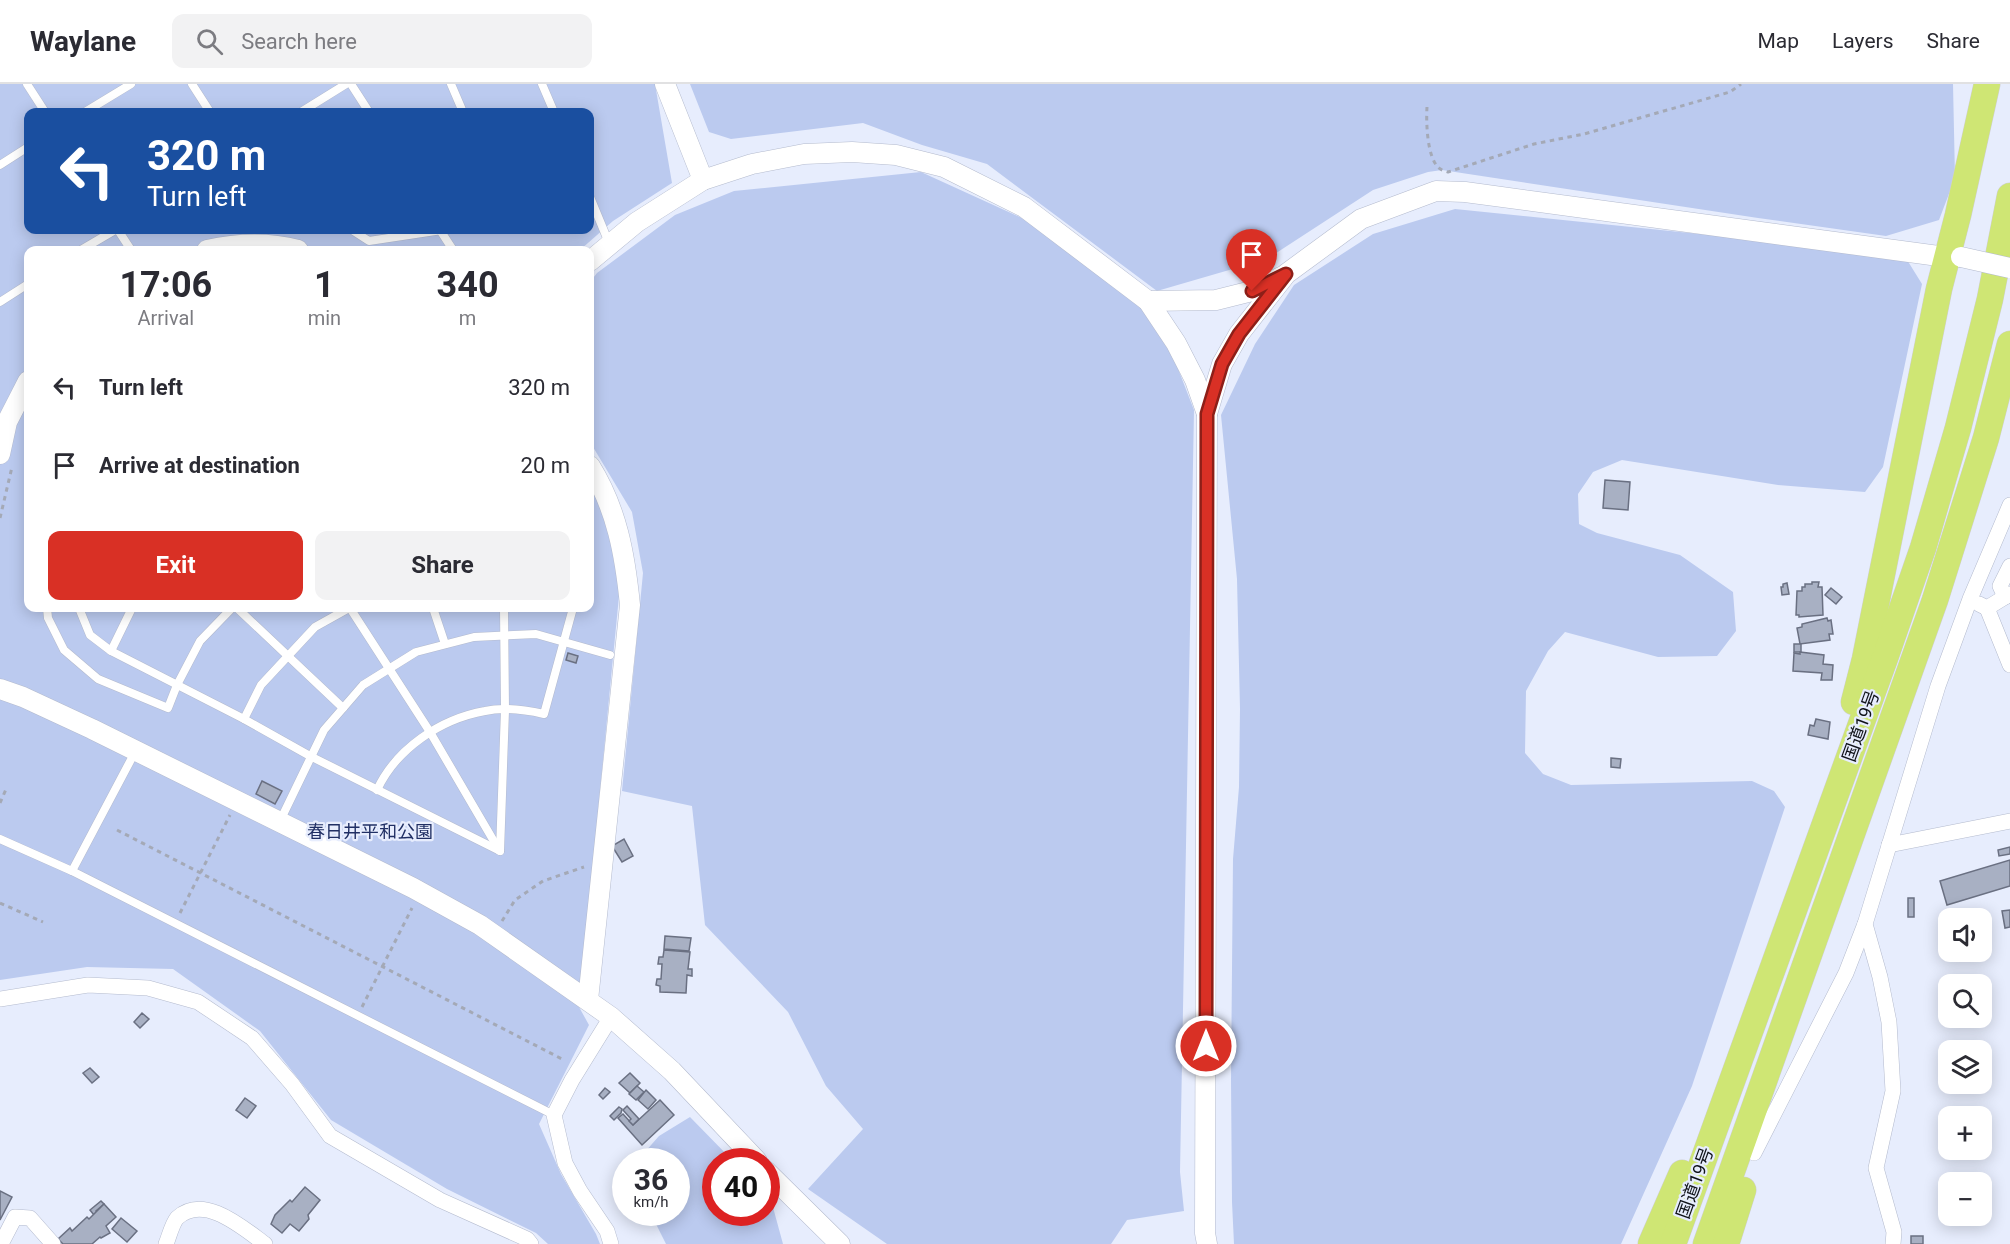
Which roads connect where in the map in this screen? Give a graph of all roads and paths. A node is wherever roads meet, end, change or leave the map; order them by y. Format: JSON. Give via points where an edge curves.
{"nodes":[{"id":1,"x":27,"y":84,"type":"edge"},
{"id":2,"x":131,"y":84,"type":"edge"},
{"id":3,"x":192,"y":84,"type":"edge"},
{"id":4,"x":346,"y":84,"type":"edge"},
{"id":5,"x":351,"y":84,"type":"edge"},
{"id":6,"x":451,"y":84,"type":"edge"},
{"id":7,"x":542,"y":84,"type":"edge"},
{"id":8,"x":665,"y":84,"type":"edge"},
{"id":9,"x":1741,"y":84,"type":"edge"},
{"id":10,"x":1987,"y":84,"type":"edge"},
{"id":11,"x":1427,"y":107,"type":"dead end"},
{"id":12,"x":42,"y":108,"type":"edge"},
{"id":13,"x":92,"y":108,"type":"edge"},
{"id":14,"x":207,"y":108,"type":"edge"},
{"id":15,"x":307,"y":108,"type":"edge"},
{"id":16,"x":366,"y":108,"type":"edge"},
{"id":17,"x":461,"y":108,"type":"edge"},
{"id":18,"x":552,"y":108,"type":"edge"},
{"id":19,"x":24,"y":150,"type":"edge"},
{"id":20,"x":0,"y":165,"type":"edge"},
{"id":21,"x":703,"y":180,"type":"junction"},
{"id":22,"x":2010,"y":196,"type":"edge"},
{"id":23,"x":594,"y":207,"type":"edge"},
{"id":24,"x":109,"y":234,"type":"edge"},
{"id":25,"x":358,"y":234,"type":"edge"},
{"id":26,"x":415,"y":234,"type":"edge"},
{"id":27,"x":609,"y":244,"type":"junction"},
{"id":28,"x":88,"y":246,"type":"edge"},
{"id":29,"x":225,"y":246,"type":"edge"},
{"id":30,"x":276,"y":246,"type":"edge"},
{"id":31,"x":594,"y":257,"type":"edge"},
{"id":32,"x":1954,"y":257,"type":"junction"},
{"id":33,"x":2010,"y":268,"type":"edge"},
{"id":34,"x":1286,"y":274,"type":"junction"},
{"id":35,"x":24,"y":287,"type":"edge"},
{"id":36,"x":1148,"y":301,"type":"junction"},
{"id":37,"x":0,"y":302,"type":"edge"},
{"id":38,"x":2010,"y":344,"type":"edge"},
{"id":39,"x":24,"y":387,"type":"edge"},
{"id":40,"x":1207,"y":414,"type":"junction"},
{"id":41,"x":4,"y":419,"type":"edge"},
{"id":42,"x":0,"y":454,"type":"edge"},
{"id":43,"x":594,"y":479,"type":"edge"},
{"id":44,"x":2010,"y":505,"type":"edge"},
{"id":45,"x":2010,"y":566,"type":"edge"},
{"id":46,"x":2008,"y":596,"type":"edge"},
{"id":47,"x":1970,"y":599,"type":"junction"},
{"id":48,"x":1987,"y":608,"type":"junction"},
{"id":49,"x":47,"y":612,"type":"edge"},
{"id":50,"x":81,"y":612,"type":"edge"},
{"id":51,"x":130,"y":612,"type":"edge"},
{"id":52,"x":228,"y":612,"type":"edge"},
{"id":53,"x":241,"y":612,"type":"edge"},
{"id":54,"x":342,"y":612,"type":"edge"},
{"id":55,"x":352,"y":612,"type":"edge"},
{"id":56,"x":435,"y":612,"type":"edge"},
{"id":57,"x":504,"y":612,"type":"edge"},
{"id":58,"x":572,"y":612,"type":"edge"},
{"id":59,"x":505,"y":636,"type":"junction"},
{"id":60,"x":564,"y":643,"type":"junction"},
{"id":61,"x":445,"y":644,"type":"junction"},
{"id":62,"x":111,"y":651,"type":"junction"},
{"id":63,"x":610,"y":655,"type":"dead end"},
{"id":64,"x":289,"y":657,"type":"junction"},
{"id":65,"x":2010,"y":665,"type":"edge"},
{"id":66,"x":391,"y":669,"type":"junction"},
{"id":67,"x":177,"y":685,"type":"junction"},
{"id":68,"x":0,"y":689,"type":"edge"},
{"id":69,"x":343,"y":708,"type":"junction"},
{"id":70,"x":505,"y":710,"type":"junction"},
{"id":71,"x":244,"y":719,"type":"junction"},
{"id":72,"x":430,"y":732,"type":"junction"},
{"id":73,"x":136,"y":750,"type":"junction"},
{"id":74,"x":1852,"y":750,"type":"junction"},
{"id":75,"x":310,"y":756,"type":"junction"},
{"id":76,"x":8,"y":787,"type":"dead end"},
{"id":77,"x":377,"y":790,"type":"junction"},
{"id":78,"x":0,"y":803,"type":"edge"},
{"id":79,"x":230,"y":813,"type":"dead end"},
{"id":80,"x":2010,"y":821,"type":"edge"},
{"id":81,"x":280,"y":822,"type":"junction"},
{"id":82,"x":117,"y":830,"type":"dead end"},
{"id":83,"x":0,"y":839,"type":"edge"},
{"id":84,"x":1889,"y":845,"type":"junction"},
{"id":85,"x":500,"y":851,"type":"junction"},
{"id":86,"x":590,"y":865,"type":"dead end"},
{"id":87,"x":72,"y":871,"type":"junction"},
{"id":88,"x":201,"y":873,"type":"junction"},
{"id":89,"x":0,"y":903,"type":"edge"},
{"id":90,"x":414,"y":904,"type":"dead end"},
{"id":91,"x":43,"y":922,"type":"dead end"},
{"id":92,"x":176,"y":923,"type":"junction"},
{"id":93,"x":1865,"y":924,"type":"junction"},
{"id":94,"x":500,"y":925,"type":"dead end"},
{"id":95,"x":382,"y":966,"type":"junction"},
{"id":96,"x":0,"y":999,"type":"edge"},
{"id":97,"x":588,"y":1000,"type":"junction"},
{"id":98,"x":358,"y":1015,"type":"junction"},
{"id":99,"x":611,"y":1017,"type":"junction"},
{"id":100,"x":562,"y":1059,"type":"dead end"},
{"id":101,"x":1722,"y":1107,"type":"junction"},
{"id":102,"x":1753,"y":1114,"type":"junction"},
{"id":103,"x":554,"y":1115,"type":"junction"},
{"id":104,"x":745,"y":1148,"type":"edge"},
{"id":105,"x":1754,"y":1153,"type":"junction"},
{"id":106,"x":780,"y":1185,"type":"edge"},
{"id":107,"x":1,"y":1244,"type":"edge"},
{"id":108,"x":53,"y":1244,"type":"edge"},
{"id":109,"x":166,"y":1244,"type":"edge"},
{"id":110,"x":265,"y":1244,"type":"edge"},
{"id":111,"x":531,"y":1244,"type":"edge"},
{"id":112,"x":611,"y":1244,"type":"edge"},
{"id":113,"x":840,"y":1244,"type":"edge"},
{"id":114,"x":1207,"y":1244,"type":"edge"},
{"id":115,"x":1651,"y":1244,"type":"edge"},
{"id":116,"x":1673,"y":1244,"type":"edge"},
{"id":117,"x":1706,"y":1244,"type":"edge"},
{"id":118,"x":1726,"y":1244,"type":"edge"},
{"id":119,"x":1893,"y":1244,"type":"edge"}],
"edges":[{"from":1,"to":12,"type":"lane"},
{"from":2,"to":13,"type":"lane"},
{"from":3,"to":14,"type":"lane"},
{"from":4,"to":15,"type":"lane"},
{"from":5,"to":16,"type":"lane"},
{"from":6,"to":17,"type":"lane"},
{"from":7,"to":18,"type":"lane"},
{"from":8,"to":21,"type":"street"},
{"from":9,"to":11,"type":"path","via":[[1730,92],[1584,135],[1534,144],[1448,172],[1433,160],[1426,125]]},
{"from":10,"to":32,"type":"highway","via":[[1958,215]]},
{"from":19,"to":20,"type":"lane"},
{"from":21,"to":27,"type":"street"},
{"from":21,"to":36,"type":"street","via":[[752,164],[804,154],[896,155],[944,167],[1024,207]]},
{"from":22,"to":74,"type":"highway","name":"国道19号","via":[[1990,299],[1958,428],[1923,548]]},
{"from":23,"to":27,"type":"lane"},
{"from":24,"to":28,"type":"lane"},
{"from":25,"to":26,"type":"lane","via":[[369,241]]},
{"from":27,"to":31,"type":"street"},
{"from":29,"to":30,"type":"street"},
{"from":32,"to":33,"type":"street","bridge":true},
{"from":32,"to":34,"type":"street","via":[[1436,191],[1361,219]]},
{"from":32,"to":74,"type":"highway","via":[[1850,717]]},
{"from":34,"to":36,"type":"street","via":[[1252,291],[1216,300]]},
{"from":34,"to":40,"type":"street","via":[[1239,334],[1222,364]]},
{"from":35,"to":37,"type":"lane"},
{"from":36,"to":40,"type":"street","via":[[1176,343]]},
{"from":38,"to":102,"type":"highway","name":"国道19号","via":[[1986,438],[1935,600]]},
{"from":39,"to":41,"type":"street"},
{"from":40,"to":114,"type":"street"},
{"from":41,"to":42,"type":"street"},
{"from":43,"to":97,"type":"street","via":[[609,502],[618,528],[630,605]]},
{"from":44,"to":47,"type":"street"},
{"from":45,"to":46,"type":"street","via":[[2000,586]]},
{"from":46,"to":48,"type":"street"},
{"from":47,"to":48,"type":"street"},
{"from":47,"to":84,"type":"street","via":[[1938,686]]},
{"from":48,"to":65,"type":"street"},
{"from":49,"to":67,"type":"lane","via":[[64,650],[98,679],[168,708]]},
{"from":50,"to":62,"type":"lane","via":[[90,635]]},
{"from":51,"to":62,"type":"lane"},
{"from":52,"to":67,"type":"lane","via":[[200,641]]},
{"from":53,"to":64,"type":"lane"},
{"from":54,"to":64,"type":"lane","via":[[315,627]]},
{"from":55,"to":66,"type":"lane"},
{"from":56,"to":61,"type":"lane"},
{"from":57,"to":59,"type":"lane"},
{"from":58,"to":60,"type":"lane"},
{"from":59,"to":60,"type":"lane","via":[[536,634]]},
{"from":59,"to":61,"type":"lane","via":[[474,637]]},
{"from":59,"to":70,"type":"lane"},
{"from":60,"to":63,"type":"lane"},
{"from":60,"to":70,"type":"lane","via":[[544,714]]},
{"from":61,"to":66,"type":"lane","via":[[416,652]]},
{"from":62,"to":67,"type":"lane"},
{"from":64,"to":69,"type":"lane"},
{"from":64,"to":71,"type":"lane","via":[[261,685]]},
{"from":66,"to":69,"type":"lane","via":[[363,686]]},
{"from":66,"to":72,"type":"lane"},
{"from":67,"to":71,"type":"lane"},
{"from":68,"to":73,"type":"street"},
{"from":69,"to":75,"type":"lane","via":[[324,730]]},
{"from":70,"to":72,"type":"lane","via":[[486,710]]},
{"from":70,"to":85,"type":"lane"},
{"from":71,"to":75,"type":"lane"},
{"from":72,"to":77,"type":"lane","via":[[384,774]]},
{"from":72,"to":85,"type":"lane"},
{"from":73,"to":81,"type":"street"},
{"from":73,"to":87,"type":"lane"},
{"from":74,"to":101,"type":"highway","name":"国道19号"},
{"from":75,"to":77,"type":"lane"},
{"from":75,"to":81,"type":"lane"},
{"from":76,"to":78,"type":"path"},
{"from":77,"to":85,"type":"lane"},
{"from":79,"to":88,"type":"path"},
{"from":80,"to":84,"type":"street"},
{"from":81,"to":97,"type":"street","via":[[480,925]]},
{"from":82,"to":88,"type":"path"},
{"from":83,"to":87,"type":"lane"},
{"from":84,"to":93,"type":"street"},
{"from":86,"to":94,"type":"path","via":[[543,881],[515,900]]},
{"from":87,"to":92,"type":"lane"},
{"from":88,"to":92,"type":"path"},
{"from":88,"to":95,"type":"path"},
{"from":89,"to":91,"type":"path"},
{"from":90,"to":95,"type":"path"},
{"from":92,"to":98,"type":"lane"},
{"from":93,"to":105,"type":"street","via":[[1846,973]]},
{"from":93,"to":119,"type":"street","via":[[1888,1022],[1893,1091],[1876,1168],[1894,1232]]},
{"from":95,"to":98,"type":"path"},
{"from":95,"to":100,"type":"path"},
{"from":96,"to":111,"type":"street","via":[[88,985],[148,988],[198,1002],[252,1038],[330,1136],[440,1200]]},
{"from":97,"to":99,"type":"street"},
{"from":98,"to":103,"type":"lane"},
{"from":99,"to":103,"type":"street"},
{"from":99,"to":104,"type":"street","via":[[672,1071]]},
{"from":101,"to":115,"type":"highway","via":[[1703,1126]]},
{"from":101,"to":116,"type":"highway","name":"国道19号"},
{"from":102,"to":105,"type":"highway"},
{"from":102,"to":117,"type":"highway","name":"国道19号"},
{"from":103,"to":112,"type":"street","via":[[565,1163]]},
{"from":105,"to":118,"type":"highway"},
{"from":106,"to":113,"type":"street"},
{"from":107,"to":108,"type":"street","via":[[15,1217],[30,1218]]},
{"from":109,"to":110,"type":"street","via":[[177,1219],[196,1209],[234,1221]]}]}
